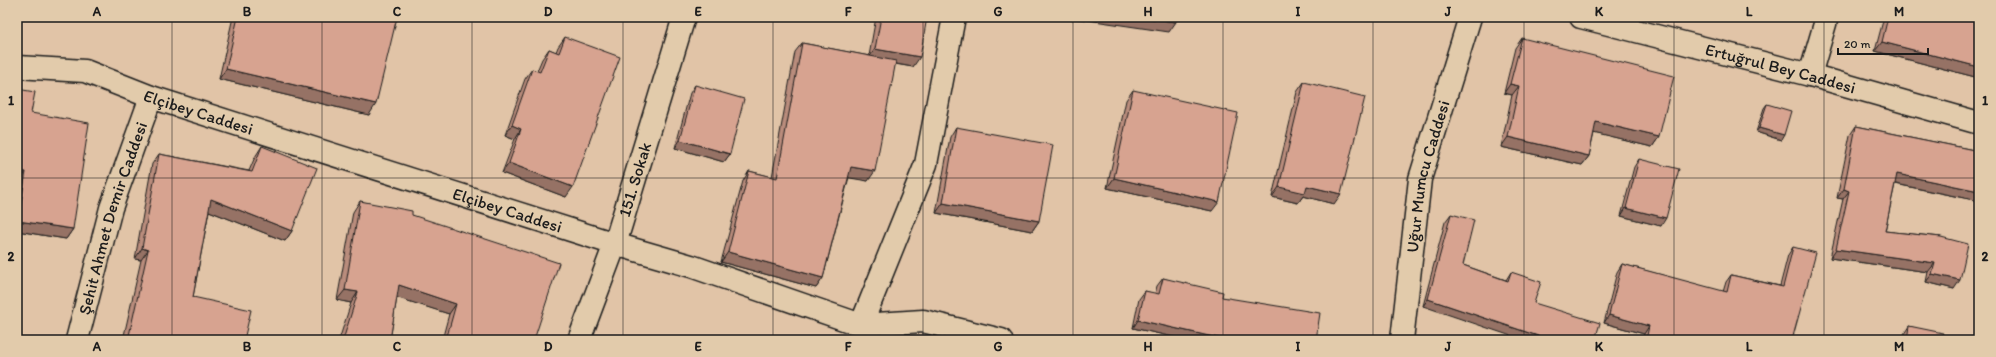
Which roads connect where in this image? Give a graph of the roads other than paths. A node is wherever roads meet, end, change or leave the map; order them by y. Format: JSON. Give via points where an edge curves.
{"nodes":[{"id":1,"x":684,"y":17,"type":"edge"},
{"id":2,"x":954,"y":17,"type":"edge"},
{"id":3,"x":1470,"y":17,"type":"edge"},
{"id":4,"x":1581,"y":17,"type":"edge"},
{"id":5,"x":1827,"y":17,"type":"edge"},
{"id":6,"x":17,"y":67,"type":"edge"},
{"id":7,"x":1810,"y":75,"type":"junction"},
{"id":8,"x":151,"y":97,"type":"junction"},
{"id":9,"x":1979,"y":124,"type":"edge"},
{"id":10,"x":615,"y":244,"type":"junction"},
{"id":11,"x":923,"y":321,"type":"junction"},
{"id":12,"x":861,"y":325,"type":"junction"},
{"id":13,"x":77,"y":340,"type":"edge"},
{"id":14,"x":579,"y":340,"type":"edge"},
{"id":15,"x":896,"y":340,"type":"edge"},
{"id":16,"x":1001,"y":340,"type":"edge"},
{"id":17,"x":1402,"y":340,"type":"edge"}],
"edges":[{"from":1,"to":10,"type":"street","name":"151. Sokak"},
{"from":2,"to":12,"type":"street","via":[[926,164]]},
{"from":3,"to":17,"type":"street","name":"Uğur Mumcu Caddesi","via":[[1420,179]]},
{"from":4,"to":7,"type":"street","name":"Ertuğrul Bey Caddesi"},
{"from":5,"to":7,"type":"street"},
{"from":6,"to":8,"type":"street","name":"Elçibey Caddesi","via":[[85,71]]},
{"from":7,"to":9,"type":"street","name":"Ertuğrul Bey Caddesi"},
{"from":8,"to":10,"type":"street","name":"Elçibey Caddesi"},
{"from":8,"to":13,"type":"street","name":"Şehit Ahmet Demir Caddesi","via":[[111,208]]},
{"from":10,"to":12,"type":"street","name":"Elçibey Caddesi","via":[[691,266]]},
{"from":10,"to":14,"type":"street","name":"151. Sokak"},
{"from":11,"to":12,"type":"street","name":"Elçibey Caddesi"},
{"from":11,"to":15,"type":"street"},
{"from":11,"to":16,"type":"street","name":"Elçibey Caddesi"}]}
